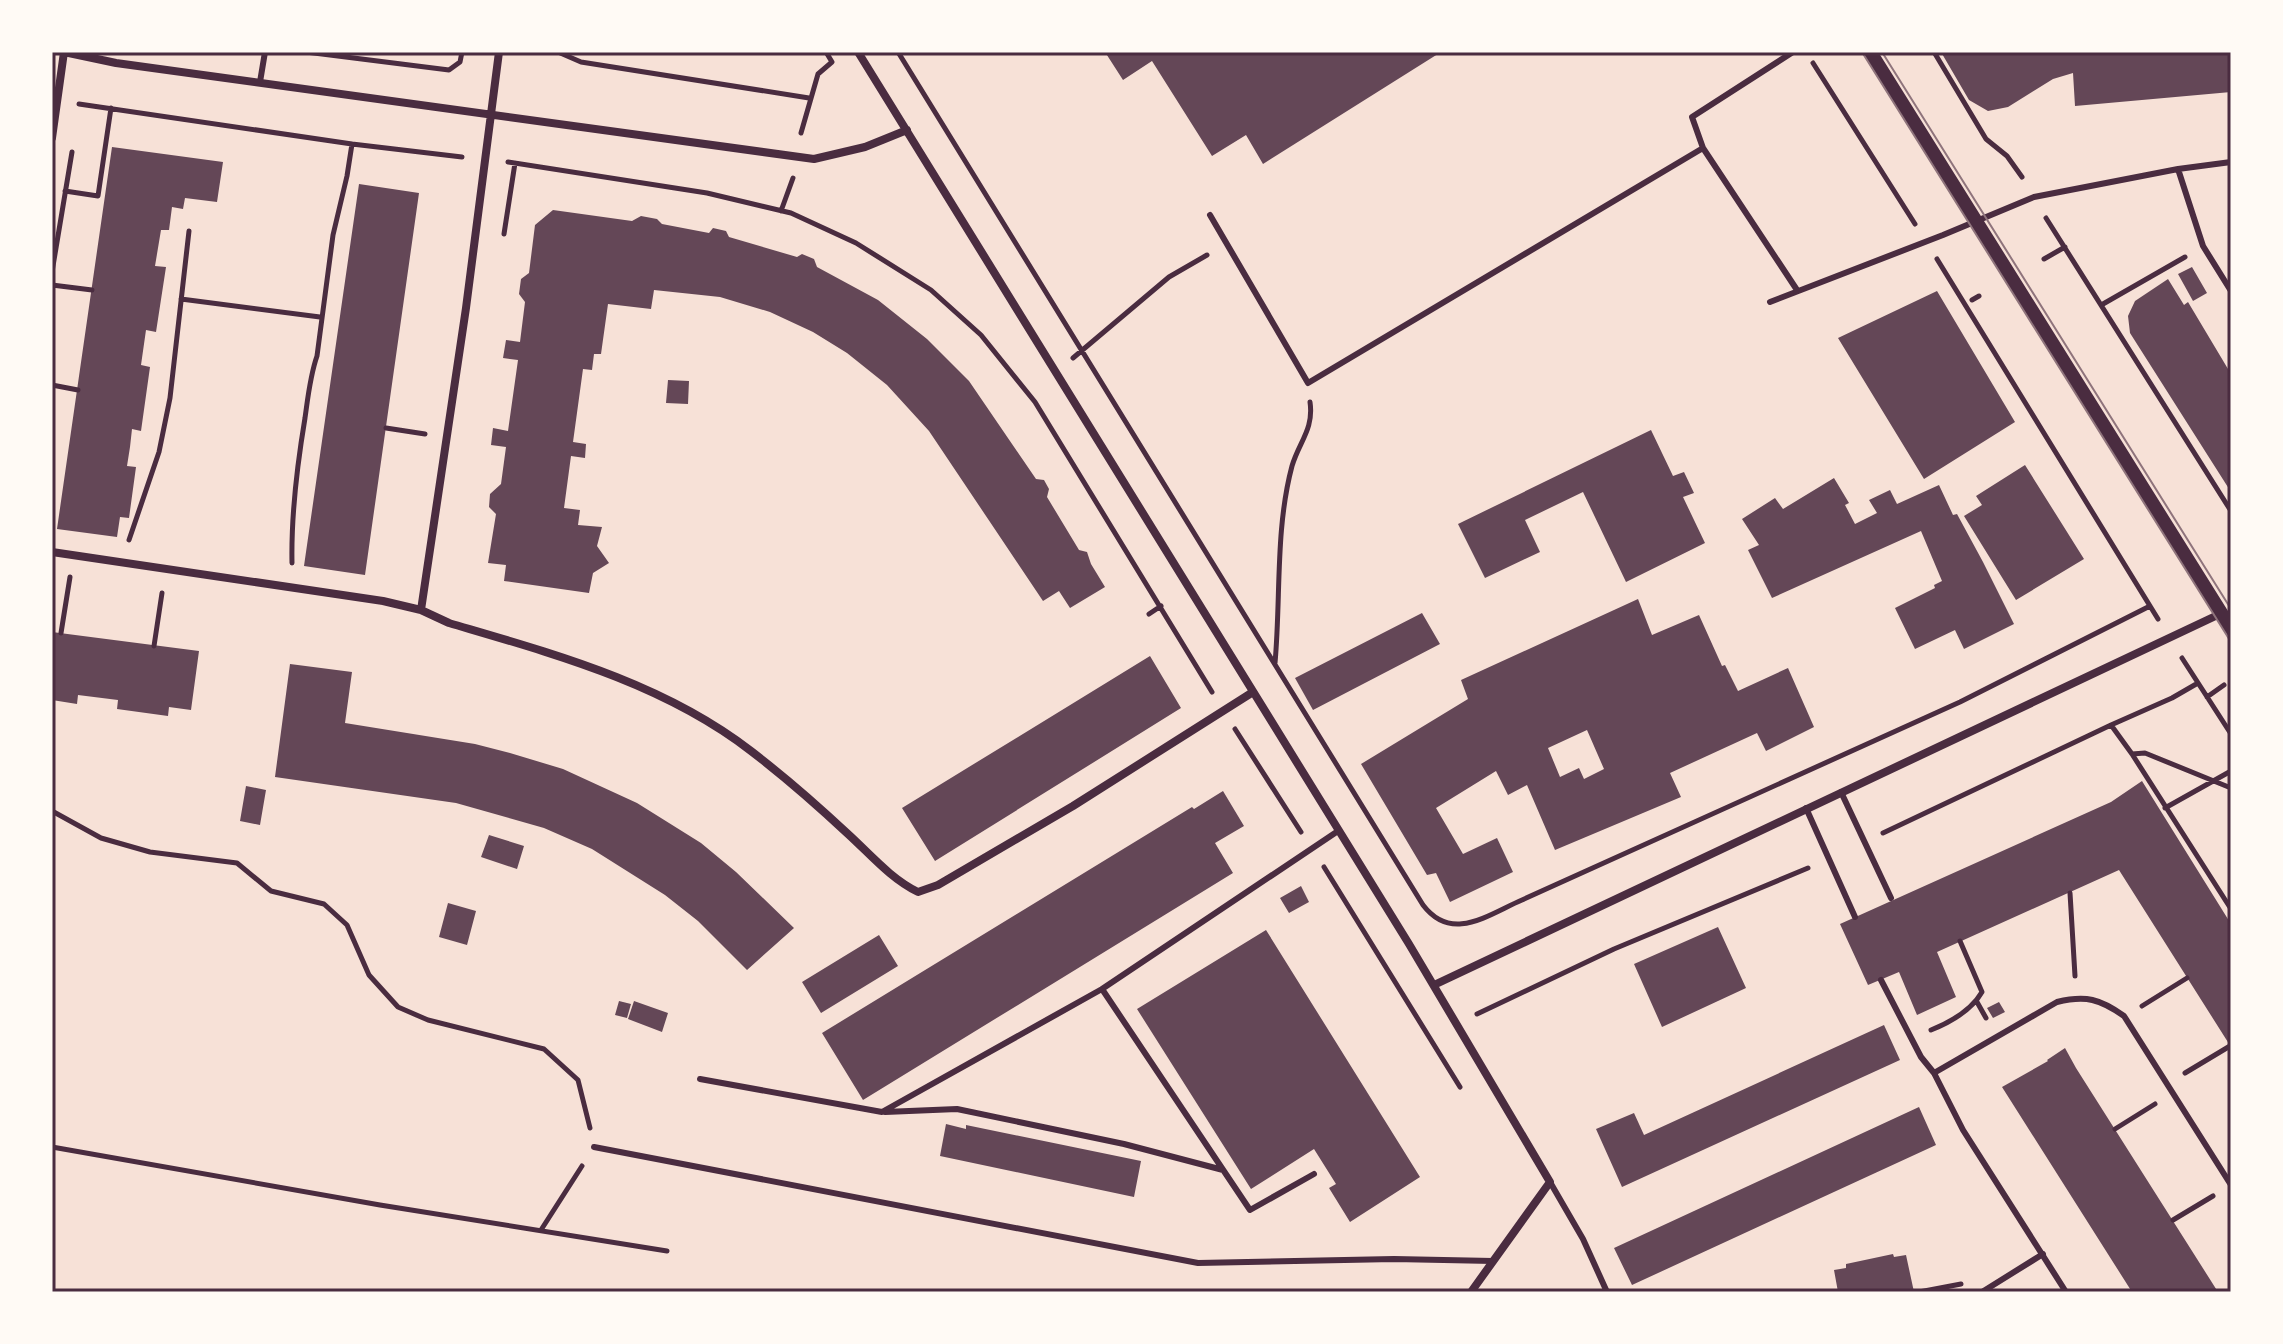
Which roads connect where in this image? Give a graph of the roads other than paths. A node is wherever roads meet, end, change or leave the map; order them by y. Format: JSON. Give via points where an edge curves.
{"nodes":[{"id":1,"x":64,"y":52,"type":"edge"},
{"id":2,"x":265,"y":52,"type":"edge"},
{"id":3,"x":499,"y":52,"type":"edge"},
{"id":4,"x":858,"y":52,"type":"edge"},
{"id":5,"x":1793,"y":52,"type":"edge"},
{"id":6,"x":1870,"y":52,"type":"edge"},
{"id":7,"x":260,"y":82,"type":"junction"},
{"id":8,"x":490,"y":113,"type":"junction"},
{"id":9,"x":907,"y":130,"type":"junction"},
{"id":10,"x":52,"y":138,"type":"edge"},
{"id":11,"x":1703,"y":148,"type":"junction"},
{"id":12,"x":2231,"y":162,"type":"edge"},
{"id":13,"x":2178,"y":169,"type":"junction"},
{"id":14,"x":1210,"y":215,"type":"dead end"},
{"id":15,"x":1976,"y":221,"type":"junction"},
{"id":16,"x":1797,"y":290,"type":"junction"},
{"id":17,"x":2231,"y":291,"type":"edge"},
{"id":18,"x":1770,"y":302,"type":"dead end"},
{"id":19,"x":52,"y":552,"type":"edge"},
{"id":20,"x":421,"y":610,"type":"junction"},
{"id":21,"x":2222,"y":613,"type":"junction"},
{"id":22,"x":2231,"y":629,"type":"edge"},
{"id":23,"x":1253,"y":692,"type":"junction"},
{"id":24,"x":1841,"y":792,"type":"junction"},
{"id":25,"x":1806,"y":808,"type":"junction"},
{"id":26,"x":1338,"y":831,"type":"junction"},
{"id":27,"x":1891,"y":898,"type":"dead end"},
{"id":28,"x":1855,"y":917,"type":"dead end"},
{"id":29,"x":1881,"y":980,"type":"dead end"},
{"id":30,"x":1434,"y":985,"type":"junction"},
{"id":31,"x":1102,"y":989,"type":"junction"},
{"id":32,"x":1934,"y":1073,"type":"junction"},
{"id":33,"x":700,"y":1079,"type":"dead end"},
{"id":34,"x":882,"y":1112,"type":"junction"},
{"id":35,"x":594,"y":1147,"type":"road end"},
{"id":36,"x":1223,"y":1170,"type":"junction"},
{"id":37,"x":1314,"y":1174,"type":"dead end"},
{"id":38,"x":1550,"y":1182,"type":"junction"},
{"id":39,"x":2231,"y":1184,"type":"edge"},
{"id":40,"x":2043,"y":1254,"type":"junction"},
{"id":41,"x":1493,"y":1261,"type":"junction"},
{"id":42,"x":1471,"y":1292,"type":"edge"},
{"id":43,"x":1607,"y":1292,"type":"edge"},
{"id":44,"x":1982,"y":1292,"type":"edge"},
{"id":45,"x":2066,"y":1292,"type":"edge"}],
"edges":[{"from":1,"to":7,"type":"street"},
{"from":1,"to":10,"type":"street"},
{"from":2,"to":7,"type":"lane"},
{"from":3,"to":8,"type":"street"},
{"from":4,"to":9,"type":"street"},
{"from":5,"to":11,"type":"lane","via":[[1692,117]]},
{"from":6,"to":15,"type":"street"},
{"from":7,"to":8,"type":"street"},
{"from":8,"to":9,"type":"street","via":[[814,159]]},
{"from":8,"to":20,"type":"street"},
{"from":9,"to":23,"type":"street"},
{"from":11,"to":14,"type":"lane","via":[[1308,383]]},
{"from":11,"to":16,"type":"lane"},
{"from":12,"to":13,"type":"lane"},
{"from":13,"to":15,"type":"lane","via":[[2034,197]]},
{"from":13,"to":17,"type":"lane","via":[[2203,246]]},
{"from":15,"to":16,"type":"lane"},
{"from":15,"to":21,"type":"street"},
{"from":16,"to":18,"type":"lane"},
{"from":19,"to":20,"type":"street"},
{"from":20,"to":23,"type":"street","via":[[643,686],[671,701],[749,750],[918,892],[1073,806]]},
{"from":21,"to":22,"type":"street"},
{"from":21,"to":24,"type":"street"},
{"from":23,"to":26,"type":"street"},
{"from":24,"to":25,"type":"street"},
{"from":24,"to":27,"type":"lane"},
{"from":25,"to":28,"type":"lane"},
{"from":25,"to":30,"type":"street"},
{"from":26,"to":30,"type":"street"},
{"from":26,"to":31,"type":"lane"},
{"from":29,"to":32,"type":"lane"},
{"from":30,"to":38,"type":"street"},
{"from":31,"to":34,"type":"lane"},
{"from":31,"to":36,"type":"lane"},
{"from":32,"to":39,"type":"lane","via":[[2057,1002],[2076,997],[2098,1000],[2124,1016]]},
{"from":32,"to":40,"type":"lane","via":[[1963,1130]]},
{"from":33,"to":34,"type":"lane"},
{"from":34,"to":36,"type":"lane","via":[[957,1109]]},
{"from":35,"to":41,"type":"lane","via":[[1198,1263]]},
{"from":36,"to":37,"type":"lane","via":[[1250,1210]]},
{"from":38,"to":41,"type":"street"},
{"from":38,"to":43,"type":"lane"},
{"from":40,"to":44,"type":"lane"},
{"from":40,"to":45,"type":"lane"},
{"from":41,"to":42,"type":"street"}]}
